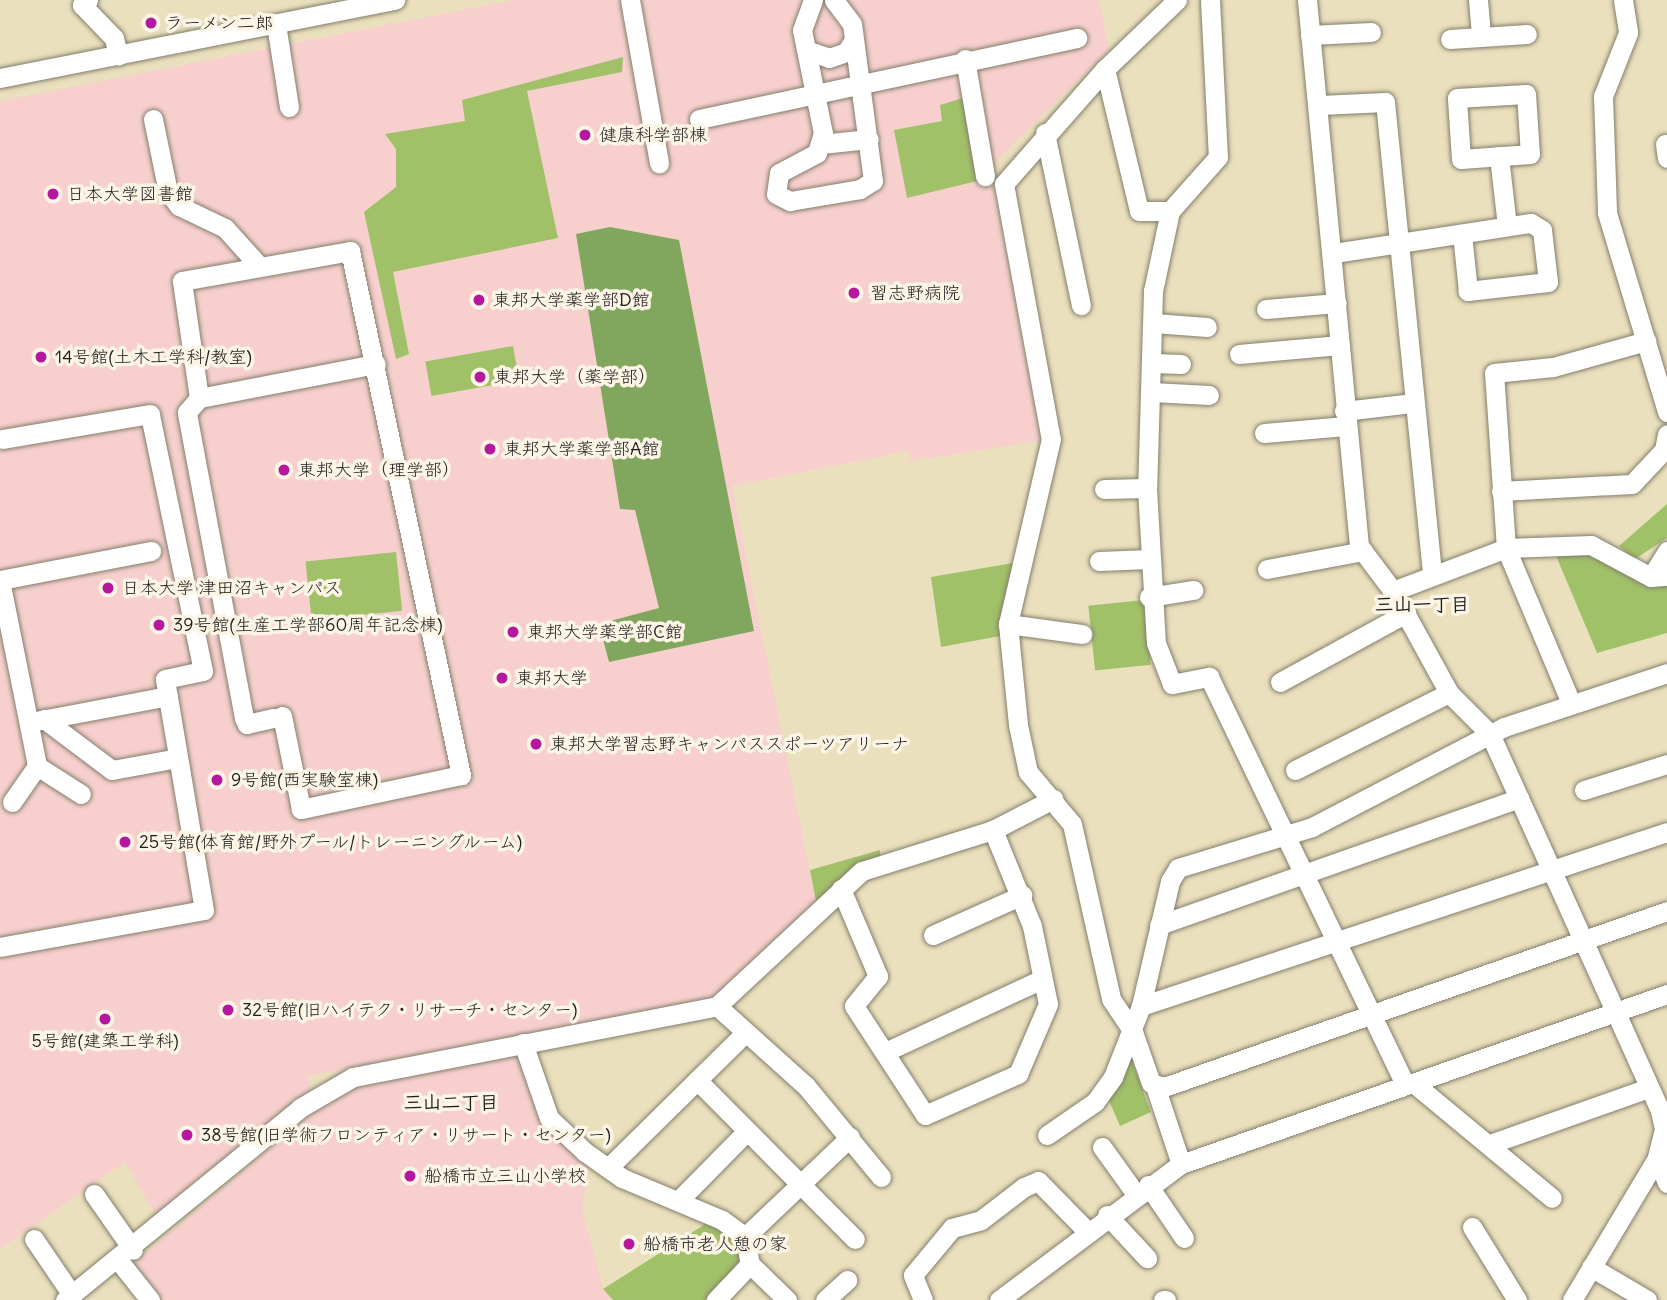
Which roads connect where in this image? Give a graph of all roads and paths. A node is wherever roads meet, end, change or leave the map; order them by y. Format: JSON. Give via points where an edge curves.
{"nodes":[{"id":1,"x":395,"y":0,"type":"edge"},
{"id":2,"x":630,"y":0,"type":"edge"},
{"id":3,"x":813,"y":0,"type":"edge"},
{"id":4,"x":834,"y":0,"type":"edge"},
{"id":5,"x":1177,"y":0,"type":"edge"},
{"id":6,"x":1210,"y":0,"type":"edge"},
{"id":7,"x":1307,"y":0,"type":"edge"},
{"id":8,"x":1478,"y":0,"type":"edge"},
{"id":9,"x":1623,"y":0,"type":"edge"},
{"id":10,"x":83,"y":2,"type":"edge"},
{"id":11,"x":330,"y":6,"type":"edge"},
{"id":12,"x":276,"y":24,"type":"junction"},
{"id":13,"x":1371,"y":32,"type":"dead end"},
{"id":14,"x":1527,"y":34,"type":"dead end"},
{"id":15,"x":1310,"y":35,"type":"junction"},
{"id":16,"x":1481,"y":37,"type":"junction"},
{"id":17,"x":1077,"y":38,"type":"dead end"},
{"id":18,"x":1450,"y":39,"type":"dead end"},
{"id":19,"x":854,"y":40,"type":"junction"},
{"id":20,"x":806,"y":50,"type":"junction"},
{"id":21,"x":118,"y":56,"type":"junction"},
{"id":22,"x":965,"y":59,"type":"junction"},
{"id":23,"x":1105,"y":69,"type":"junction"},
{"id":24,"x":0,"y":78,"type":"edge"},
{"id":25,"x":859,"y":81,"type":"junction"},
{"id":26,"x":816,"y":96,"type":"junction"},
{"id":27,"x":1320,"y":105,"type":"junction"},
{"id":28,"x":289,"y":107,"type":"dead end"},
{"id":29,"x":153,"y":119,"type":"dead end"},
{"id":30,"x":699,"y":119,"type":"dead end"},
{"id":31,"x":1045,"y":133,"type":"junction"},
{"id":32,"x":869,"y":139,"type":"junction"},
{"id":33,"x":821,"y":144,"type":"junction"},
{"id":34,"x":1499,"y":156,"type":"junction"},
{"id":35,"x":659,"y":163,"type":"dead end"},
{"id":36,"x":985,"y":176,"type":"dead end"},
{"id":37,"x":1170,"y":211,"type":"junction"},
{"id":38,"x":1507,"y":226,"type":"junction"},
{"id":39,"x":1462,"y":233,"type":"junction"},
{"id":40,"x":1398,"y":244,"type":"junction"},
{"id":41,"x":1334,"y":253,"type":"junction"},
{"id":42,"x":260,"y":267,"type":"junction"},
{"id":43,"x":1337,"y":303,"type":"junction"},
{"id":44,"x":1080,"y":305,"type":"dead end"},
{"id":45,"x":1266,"y":309,"type":"dead end"},
{"id":46,"x":1154,"y":323,"type":"junction"},
{"id":47,"x":1207,"y":327,"type":"dead end"},
{"id":48,"x":1646,"y":341,"type":"junction"},
{"id":49,"x":1339,"y":345,"type":"junction"},
{"id":50,"x":1239,"y":354,"type":"dead end"},
{"id":51,"x":1153,"y":363,"type":"junction"},
{"id":52,"x":376,"y":364,"type":"junction"},
{"id":53,"x":1181,"y":365,"type":"dead end"},
{"id":54,"x":1152,"y":392,"type":"junction"},
{"id":55,"x":1209,"y":395,"type":"dead end"},
{"id":56,"x":199,"y":398,"type":"junction"},
{"id":57,"x":1412,"y":403,"type":"junction"},
{"id":58,"x":1667,"y":412,"type":"edge"},
{"id":59,"x":1345,"y":418,"type":"junction"},
{"id":60,"x":1264,"y":433,"type":"dead end"},
{"id":61,"x":1667,"y":435,"type":"edge"},
{"id":62,"x":2,"y":439,"type":"dead end"},
{"id":63,"x":1147,"y":488,"type":"junction"},
{"id":64,"x":1104,"y":489,"type":"dead end"},
{"id":65,"x":1501,"y":491,"type":"junction"},
{"id":66,"x":1506,"y":548,"type":"junction"},
{"id":67,"x":151,"y":551,"type":"dead end"},
{"id":68,"x":1363,"y":551,"type":"junction"},
{"id":69,"x":1667,"y":551,"type":"edge"},
{"id":70,"x":1150,"y":559,"type":"junction"},
{"id":71,"x":1099,"y":561,"type":"dead end"},
{"id":72,"x":1267,"y":569,"type":"dead end"},
{"id":73,"x":1432,"y":573,"type":"junction"},
{"id":74,"x":1659,"y":577,"type":"edge"},
{"id":75,"x":0,"y":586,"type":"edge"},
{"id":76,"x":1193,"y":590,"type":"dead end"},
{"id":77,"x":1393,"y":591,"type":"junction"},
{"id":78,"x":1149,"y":597,"type":"junction"},
{"id":79,"x":1406,"y":613,"type":"junction"},
{"id":80,"x":1008,"y":624,"type":"junction"},
{"id":81,"x":1082,"y":634,"type":"dead end"},
{"id":82,"x":1667,"y":673,"type":"edge"},
{"id":83,"x":1280,"y":682,"type":"dead end"},
{"id":84,"x":1449,"y":693,"type":"junction"},
{"id":85,"x":167,"y":696,"type":"junction"},
{"id":86,"x":1571,"y":703,"type":"junction"},
{"id":87,"x":36,"y":721,"type":"junction"},
{"id":88,"x":1489,"y":734,"type":"junction"},
{"id":89,"x":178,"y":758,"type":"junction"},
{"id":90,"x":1667,"y":764,"type":"edge"},
{"id":91,"x":37,"y":766,"type":"junction"},
{"id":92,"x":1295,"y":770,"type":"dead end"},
{"id":93,"x":1584,"y":790,"type":"dead end"},
{"id":94,"x":81,"y":794,"type":"dead end"},
{"id":95,"x":1519,"y":798,"type":"junction"},
{"id":96,"x":1053,"y":799,"type":"junction"},
{"id":97,"x":12,"y":802,"type":"dead end"},
{"id":98,"x":993,"y":830,"type":"junction"},
{"id":99,"x":1667,"y":832,"type":"edge"},
{"id":100,"x":1283,"y":838,"type":"junction"},
{"id":101,"x":1551,"y":871,"type":"junction"},
{"id":102,"x":1300,"y":875,"type":"junction"},
{"id":103,"x":841,"y":888,"type":"junction"},
{"id":104,"x":1022,"y":895,"type":"junction"},
{"id":105,"x":1667,"y":911,"type":"edge"},
{"id":106,"x":1159,"y":925,"type":"junction"},
{"id":107,"x":933,"y":935,"type":"dead end"},
{"id":108,"x":1581,"y":937,"type":"junction"},
{"id":109,"x":1334,"y":942,"type":"junction"},
{"id":110,"x":0,"y":947,"type":"edge"},
{"id":111,"x":1042,"y":979,"type":"junction"},
{"id":112,"x":1667,"y":994,"type":"edge"},
{"id":113,"x":717,"y":1006,"type":"junction"},
{"id":114,"x":1141,"y":1006,"type":"junction"},
{"id":115,"x":1369,"y":1012,"type":"junction"},
{"id":116,"x":1615,"y":1015,"type":"junction"},
{"id":117,"x":1133,"y":1032,"type":"junction"},
{"id":118,"x":746,"y":1033,"type":"junction"},
{"id":119,"x":523,"y":1043,"type":"junction"},
{"id":120,"x":885,"y":1052,"type":"junction"},
{"id":121,"x":697,"y":1080,"type":"junction"},
{"id":122,"x":1411,"y":1085,"type":"junction"},
{"id":123,"x":1648,"y":1088,"type":"junction"},
{"id":124,"x":1156,"y":1089,"type":"junction"},
{"id":125,"x":1665,"y":1120,"type":"edge"},
{"id":126,"x":747,"y":1131,"type":"junction"},
{"id":127,"x":1047,"y":1135,"type":"dead end"},
{"id":128,"x":850,"y":1137,"type":"junction"},
{"id":129,"x":1490,"y":1144,"type":"junction"},
{"id":130,"x":1102,"y":1147,"type":"dead end"},
{"id":131,"x":1657,"y":1158,"type":"junction"},
{"id":132,"x":1181,"y":1164,"type":"junction"},
{"id":133,"x":608,"y":1168,"type":"junction"},
{"id":134,"x":881,"y":1177,"type":"dead end"},
{"id":135,"x":802,"y":1183,"type":"junction"},
{"id":136,"x":1667,"y":1183,"type":"edge"},
{"id":137,"x":1142,"y":1189,"type":"junction"},
{"id":138,"x":94,"y":1194,"type":"dead end"},
{"id":139,"x":1552,"y":1198,"type":"dead end"},
{"id":140,"x":678,"y":1201,"type":"junction"},
{"id":141,"x":1107,"y":1215,"type":"junction"},
{"id":142,"x":1472,"y":1227,"type":"dead end"},
{"id":143,"x":1087,"y":1231,"type":"junction"},
{"id":144,"x":745,"y":1237,"type":"junction"},
{"id":145,"x":1184,"y":1238,"type":"dead end"},
{"id":146,"x":34,"y":1239,"type":"dead end"},
{"id":147,"x":855,"y":1239,"type":"dead end"},
{"id":148,"x":126,"y":1255,"type":"junction"},
{"id":149,"x":1147,"y":1258,"type":"dead end"},
{"id":150,"x":750,"y":1264,"type":"junction"},
{"id":151,"x":1591,"y":1267,"type":"junction"},
{"id":152,"x":847,"y":1280,"type":"dead end"},
{"id":153,"x":68,"y":1298,"type":"edge"},
{"id":154,"x":150,"y":1300,"type":"edge"},
{"id":155,"x":716,"y":1300,"type":"edge"},
{"id":156,"x":787,"y":1300,"type":"edge"},
{"id":157,"x":825,"y":1300,"type":"edge"},
{"id":158,"x":923,"y":1300,"type":"edge"},
{"id":159,"x":999,"y":1300,"type":"edge"},
{"id":160,"x":1517,"y":1300,"type":"edge"},
{"id":161,"x":1572,"y":1300,"type":"edge"},
{"id":162,"x":1647,"y":1300,"type":"edge"}],
"edges":[{"from":1,"to":11,"type":"street"},
{"from":2,"to":35,"type":"street"},
{"from":3,"to":20,"type":"street","via":[[802,30]]},
{"from":4,"to":19,"type":"street","via":[[852,24]]},
{"from":5,"to":23,"type":"street"},
{"from":6,"to":37,"type":"street","via":[[1218,157]]},
{"from":7,"to":15,"type":"street"},
{"from":8,"to":16,"type":"street"},
{"from":9,"to":48,"type":"street","via":[[1628,33],[1603,96],[1607,213]]},
{"from":10,"to":21,"type":"street","via":[[114,38]]},
{"from":11,"to":12,"type":"street"},
{"from":12,"to":21,"type":"street"},
{"from":12,"to":28,"type":"street"},
{"from":13,"to":15,"type":"street"},
{"from":14,"to":16,"type":"street"},
{"from":15,"to":27,"type":"street"},
{"from":16,"to":18,"type":"street"},
{"from":17,"to":22,"type":"street"},
{"from":19,"to":20,"type":"street","via":[[846,52],[829,58]]},
{"from":19,"to":25,"type":"street"},
{"from":20,"to":26,"type":"street"},
{"from":21,"to":24,"type":"street"},
{"from":22,"to":25,"type":"street"},
{"from":22,"to":36,"type":"street"},
{"from":23,"to":31,"type":"street"},
{"from":23,"to":37,"type":"street","via":[[1139,211]]},
{"from":25,"to":26,"type":"street"},
{"from":25,"to":32,"type":"street"},
{"from":26,"to":30,"type":"street"},
{"from":26,"to":33,"type":"street"},
{"from":27,"to":40,"type":"street","via":[[1385,102]]},
{"from":27,"to":41,"type":"street"},
{"from":29,"to":42,"type":"street","via":[[168,192],[179,206],[225,228]]},
{"from":31,"to":44,"type":"street"},
{"from":31,"to":80,"type":"street","via":[[1004,184],[1051,439]]},
{"from":32,"to":33,"type":"street"},
{"from":32,"to":33,"type":"street","via":[[874,173],[868,186],[781,200],[779,173],[808,161]]},
{"from":34,"to":34,"type":"street","via":[[1530,154],[1526,94],[1457,99],[1461,159]]},
{"from":34,"to":38,"type":"street"},
{"from":37,"to":46,"type":"street","via":[[1153,291]]},
{"from":38,"to":39,"type":"street"},
{"from":38,"to":39,"type":"street","via":[[1531,223],[1542,230],[1548,282],[1468,291]]},
{"from":39,"to":40,"type":"street"},
{"from":40,"to":41,"type":"street"},
{"from":40,"to":57,"type":"street"},
{"from":41,"to":43,"type":"street"},
{"from":42,"to":52,"type":"street","via":[[350,251]]},
{"from":42,"to":56,"type":"street","via":[[182,281]]},
{"from":43,"to":45,"type":"street"},
{"from":43,"to":49,"type":"street"},
{"from":46,"to":47,"type":"street"},
{"from":46,"to":51,"type":"street"},
{"from":48,"to":58,"type":"street"},
{"from":48,"to":65,"type":"street","via":[[1553,368],[1494,373]]},
{"from":49,"to":50,"type":"street"},
{"from":49,"to":59,"type":"street"},
{"from":51,"to":53,"type":"street"},
{"from":51,"to":54,"type":"street"},
{"from":52,"to":56,"type":"street"},
{"from":52,"to":56,"type":"street","via":[[461,775],[302,808],[278,717],[247,724],[244,718],[187,412]]},
{"from":54,"to":55,"type":"street"},
{"from":54,"to":63,"type":"street"},
{"from":57,"to":59,"type":"street"},
{"from":57,"to":73,"type":"street"},
{"from":59,"to":60,"type":"street"},
{"from":59,"to":68,"type":"street"},
{"from":61,"to":65,"type":"street","via":[[1664,450],[1632,484]]},
{"from":62,"to":85,"type":"street","via":[[150,414],[203,671],[165,679]]},
{"from":63,"to":64,"type":"street"},
{"from":63,"to":70,"type":"street"},
{"from":65,"to":66,"type":"street"},
{"from":66,"to":73,"type":"street"},
{"from":66,"to":74,"type":"street","via":[[1591,545]]},
{"from":66,"to":86,"type":"street"},
{"from":67,"to":75,"type":"street"},
{"from":68,"to":72,"type":"street"},
{"from":68,"to":77,"type":"street"},
{"from":69,"to":74,"type":"street"},
{"from":70,"to":71,"type":"street"},
{"from":70,"to":78,"type":"street"},
{"from":73,"to":77,"type":"street"},
{"from":75,"to":87,"type":"street"},
{"from":76,"to":78,"type":"street"},
{"from":77,"to":79,"type":"street"},
{"from":78,"to":100,"type":"street","via":[[1167,679],[1209,677]]},
{"from":79,"to":83,"type":"street"},
{"from":79,"to":84,"type":"street"},
{"from":80,"to":81,"type":"street"},
{"from":80,"to":96,"type":"street","via":[[1028,772]]},
{"from":82,"to":86,"type":"street"},
{"from":84,"to":88,"type":"street"},
{"from":84,"to":92,"type":"street"},
{"from":85,"to":87,"type":"street"},
{"from":85,"to":89,"type":"street"},
{"from":86,"to":88,"type":"street"},
{"from":87,"to":89,"type":"street","via":[[112,770]]},
{"from":87,"to":91,"type":"street"},
{"from":88,"to":95,"type":"street"},
{"from":88,"to":100,"type":"street"},
{"from":89,"to":110,"type":"street","via":[[204,909]]},
{"from":90,"to":93,"type":"street"},
{"from":91,"to":94,"type":"street"},
{"from":91,"to":97,"type":"street"},
{"from":95,"to":101,"type":"street"},
{"from":95,"to":102,"type":"street"},
{"from":96,"to":98,"type":"street"},
{"from":96,"to":117,"type":"street","via":[[1072,824],[1111,999]]},
{"from":98,"to":103,"type":"street","via":[[862,871]]},
{"from":98,"to":104,"type":"street"},
{"from":99,"to":101,"type":"street"},
{"from":100,"to":102,"type":"street"},
{"from":100,"to":106,"type":"street","via":[[1178,868]]},
{"from":101,"to":108,"type":"street"},
{"from":101,"to":109,"type":"street"},
{"from":102,"to":106,"type":"street"},
{"from":102,"to":109,"type":"street"},
{"from":103,"to":113,"type":"street","via":[[739,992]]},
{"from":103,"to":120,"type":"street","via":[[878,976],[855,1006]]},
{"from":104,"to":107,"type":"street"},
{"from":104,"to":111,"type":"street"},
{"from":105,"to":108,"type":"street"},
{"from":106,"to":114,"type":"street"},
{"from":108,"to":115,"type":"street"},
{"from":108,"to":116,"type":"street"},
{"from":109,"to":114,"type":"street"},
{"from":109,"to":115,"type":"street"},
{"from":111,"to":120,"type":"street"},
{"from":111,"to":120,"type":"street","via":[[1048,1004],[1018,1074],[925,1115]]},
{"from":112,"to":116,"type":"street"},
{"from":113,"to":118,"type":"street"},
{"from":113,"to":119,"type":"street"},
{"from":114,"to":117,"type":"street"},
{"from":115,"to":122,"type":"street"},
{"from":115,"to":124,"type":"street"},
{"from":116,"to":122,"type":"street"},
{"from":116,"to":123,"type":"street"},
{"from":117,"to":124,"type":"street"},
{"from":117,"to":127,"type":"street","via":[[1102,1094]]},
{"from":118,"to":121,"type":"street"},
{"from":118,"to":128,"type":"street"},
{"from":119,"to":133,"type":"street","via":[[549,1118]]},
{"from":119,"to":148,"type":"street","via":[[352,1077],[325,1091]]},
{"from":121,"to":126,"type":"street"},
{"from":121,"to":133,"type":"street"},
{"from":122,"to":129,"type":"street"},
{"from":122,"to":132,"type":"street"},
{"from":123,"to":125,"type":"street"},
{"from":123,"to":129,"type":"street"},
{"from":124,"to":132,"type":"street"},
{"from":125,"to":131,"type":"street"},
{"from":126,"to":135,"type":"street"},
{"from":126,"to":140,"type":"street"},
{"from":128,"to":134,"type":"street"},
{"from":128,"to":135,"type":"street"},
{"from":129,"to":139,"type":"street"},
{"from":130,"to":137,"type":"street"},
{"from":131,"to":136,"type":"street"},
{"from":131,"to":151,"type":"street"},
{"from":132,"to":137,"type":"street"},
{"from":133,"to":140,"type":"street"},
{"from":135,"to":144,"type":"street"},
{"from":135,"to":147,"type":"street"},
{"from":137,"to":141,"type":"street"},
{"from":137,"to":145,"type":"street"},
{"from":138,"to":148,"type":"street"},
{"from":140,"to":144,"type":"street"},
{"from":141,"to":143,"type":"street"},
{"from":141,"to":149,"type":"street"},
{"from":142,"to":160,"type":"street"},
{"from":143,"to":158,"type":"street","via":[[1038,1181],[981,1220],[952,1228],[913,1275]]},
{"from":143,"to":159,"type":"street"},
{"from":144,"to":150,"type":"street"},
{"from":146,"to":153,"type":"street"},
{"from":148,"to":153,"type":"street"},
{"from":148,"to":154,"type":"street"},
{"from":150,"to":155,"type":"street"},
{"from":150,"to":156,"type":"street"},
{"from":151,"to":161,"type":"street"},
{"from":151,"to":162,"type":"street"},
{"from":152,"to":157,"type":"street"}]}
